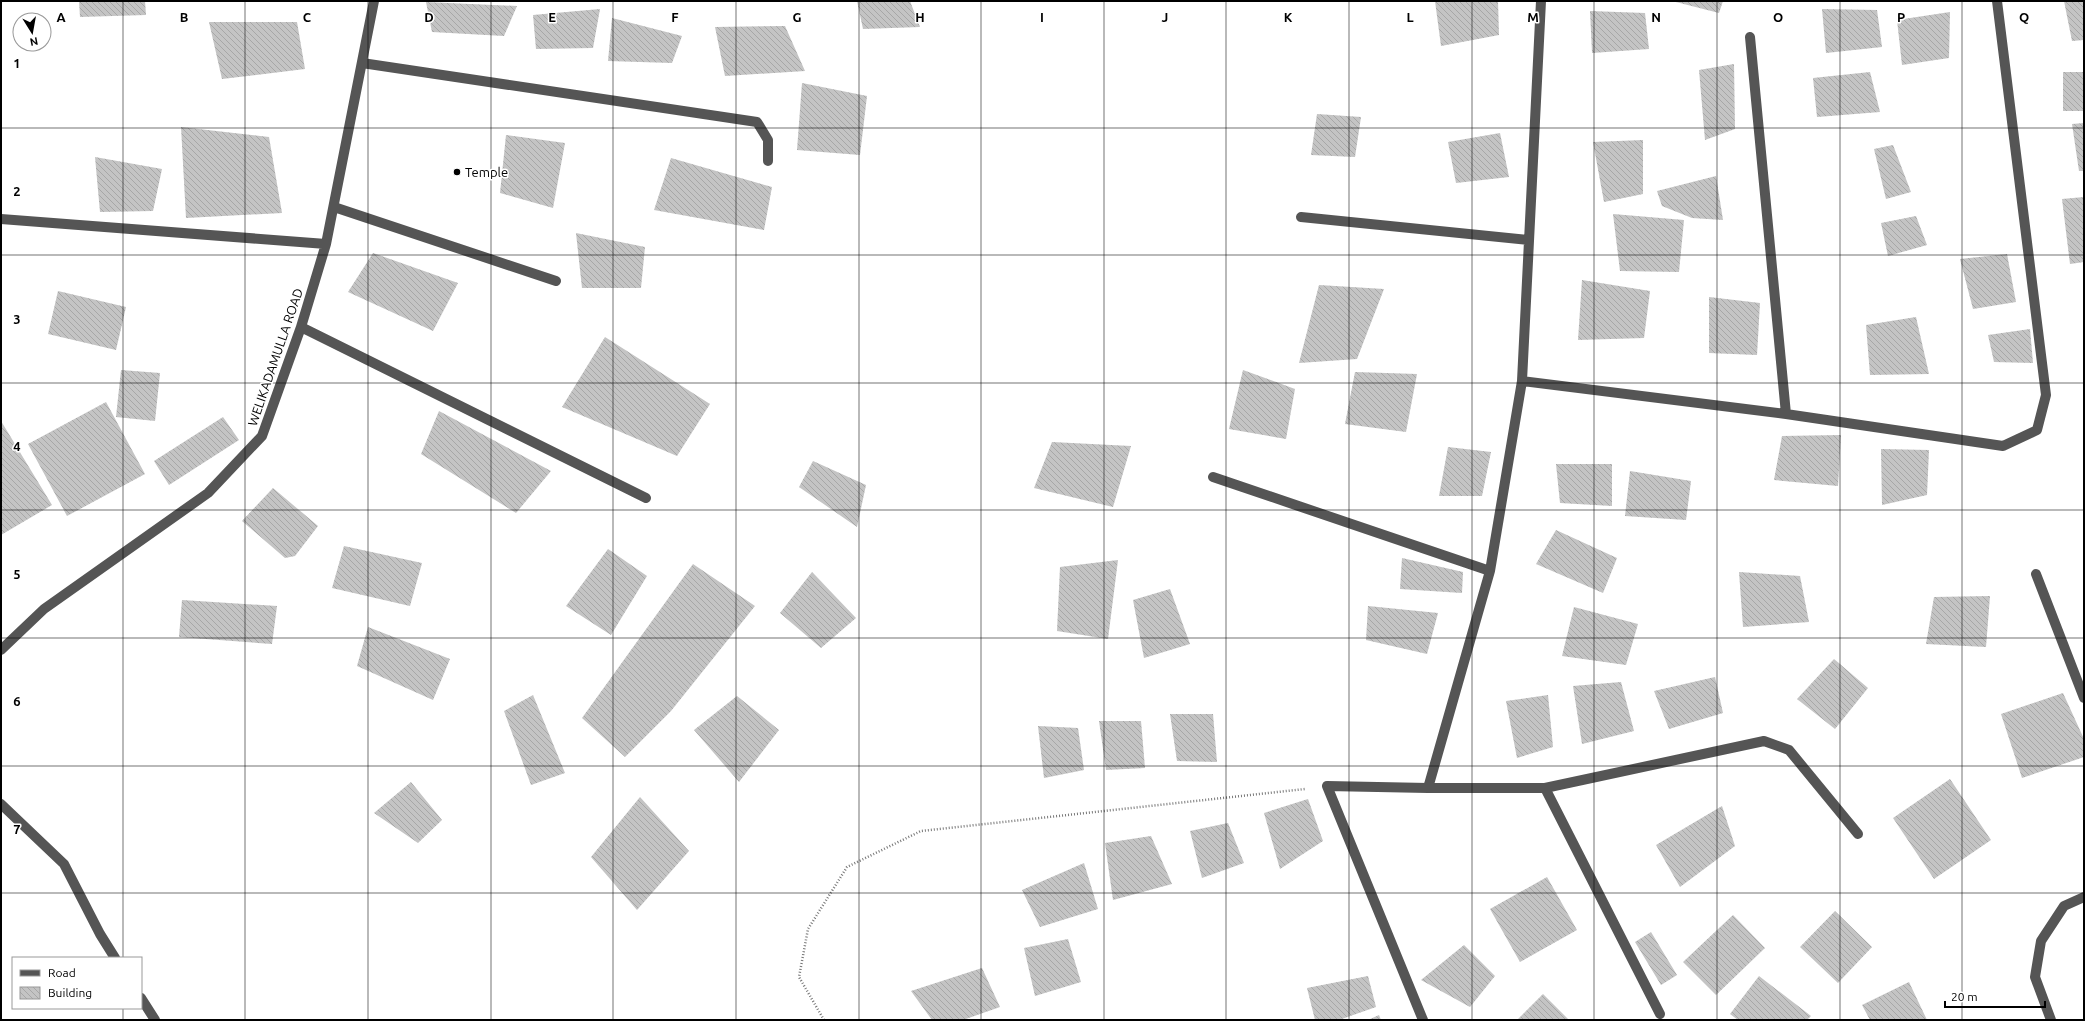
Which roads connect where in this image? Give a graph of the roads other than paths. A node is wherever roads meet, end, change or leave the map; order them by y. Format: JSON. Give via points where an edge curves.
{"nodes":[{"id":1,"x":374,"y":1,"type":"edge"},
{"id":2,"x":1541,"y":1,"type":"edge"},
{"id":3,"x":1997,"y":1,"type":"edge"},
{"id":4,"x":1750,"y":37,"type":"dead end"},
{"id":5,"x":362,"y":63,"type":"junction"},
{"id":6,"x":768,"y":161,"type":"dead end"},
{"id":7,"x":334,"y":208,"type":"junction"},
{"id":8,"x":1301,"y":217,"type":"dead end"},
{"id":9,"x":1,"y":219,"type":"edge"},
{"id":10,"x":1529,"y":240,"type":"junction"},
{"id":11,"x":326,"y":244,"type":"junction"},
{"id":12,"x":556,"y":280,"type":"dead end"},
{"id":13,"x":300,"y":327,"type":"junction"},
{"id":14,"x":1522,"y":381,"type":"junction"},
{"id":15,"x":1786,"y":414,"type":"junction"},
{"id":16,"x":1213,"y":477,"type":"dead end"},
{"id":17,"x":646,"y":498,"type":"dead end"},
{"id":18,"x":1490,"y":571,"type":"junction"},
{"id":19,"x":2036,"y":574,"type":"dead end"},
{"id":20,"x":1,"y":650,"type":"edge"},
{"id":21,"x":2084,"y":698,"type":"edge"},
{"id":22,"x":1428,"y":788,"type":"junction"},
{"id":23,"x":1545,"y":788,"type":"junction"},
{"id":24,"x":1,"y":804,"type":"edge"},
{"id":25,"x":1858,"y":834,"type":"dead end"},
{"id":26,"x":2084,"y":897,"type":"edge"},
{"id":27,"x":114,"y":957,"type":"edge"},
{"id":28,"x":142,"y":1000,"type":"edge"},
{"id":29,"x":1660,"y":1014,"type":"dead end"},
{"id":30,"x":155,"y":1020,"type":"edge"},
{"id":31,"x":1423,"y":1020,"type":"edge"},
{"id":32,"x":2051,"y":1020,"type":"edge"}],
"edges":[{"from":1,"to":5,"type":"street","name":"WELIKADAMULLA ROAD"},
{"from":2,"to":10,"type":"street"},
{"from":3,"to":15,"type":"street","via":[[2046,395],[2037,430],[2003,446]]},
{"from":4,"to":15,"type":"street"},
{"from":5,"to":6,"type":"street","via":[[757,122],[768,140]]},
{"from":5,"to":7,"type":"street","name":"WELIKADAMULLA ROAD"},
{"from":7,"to":11,"type":"street","name":"WELIKADAMULLA ROAD"},
{"from":7,"to":12,"type":"street"},
{"from":8,"to":10,"type":"street"},
{"from":9,"to":11,"type":"street"},
{"from":10,"to":14,"type":"street"},
{"from":11,"to":13,"type":"street","name":"WELIKADAMULLA ROAD"},
{"from":13,"to":17,"type":"street"},
{"from":13,"to":20,"type":"street","name":"WELIKADAMULLA ROAD","via":[[262,436],[208,493],[44,610]]},
{"from":14,"to":15,"type":"street"},
{"from":14,"to":18,"type":"street"},
{"from":16,"to":18,"type":"street"},
{"from":18,"to":22,"type":"street"},
{"from":19,"to":21,"type":"street"},
{"from":22,"to":23,"type":"street"},
{"from":22,"to":31,"type":"street","via":[[1327,786]]},
{"from":23,"to":25,"type":"street","via":[[1764,741],[1789,750]]},
{"from":23,"to":29,"type":"street"},
{"from":24,"to":27,"type":"street","via":[[64,864]]},
{"from":26,"to":32,"type":"street","via":[[2064,906],[2041,941],[2035,977]]},
{"from":28,"to":30,"type":"street"}]}
